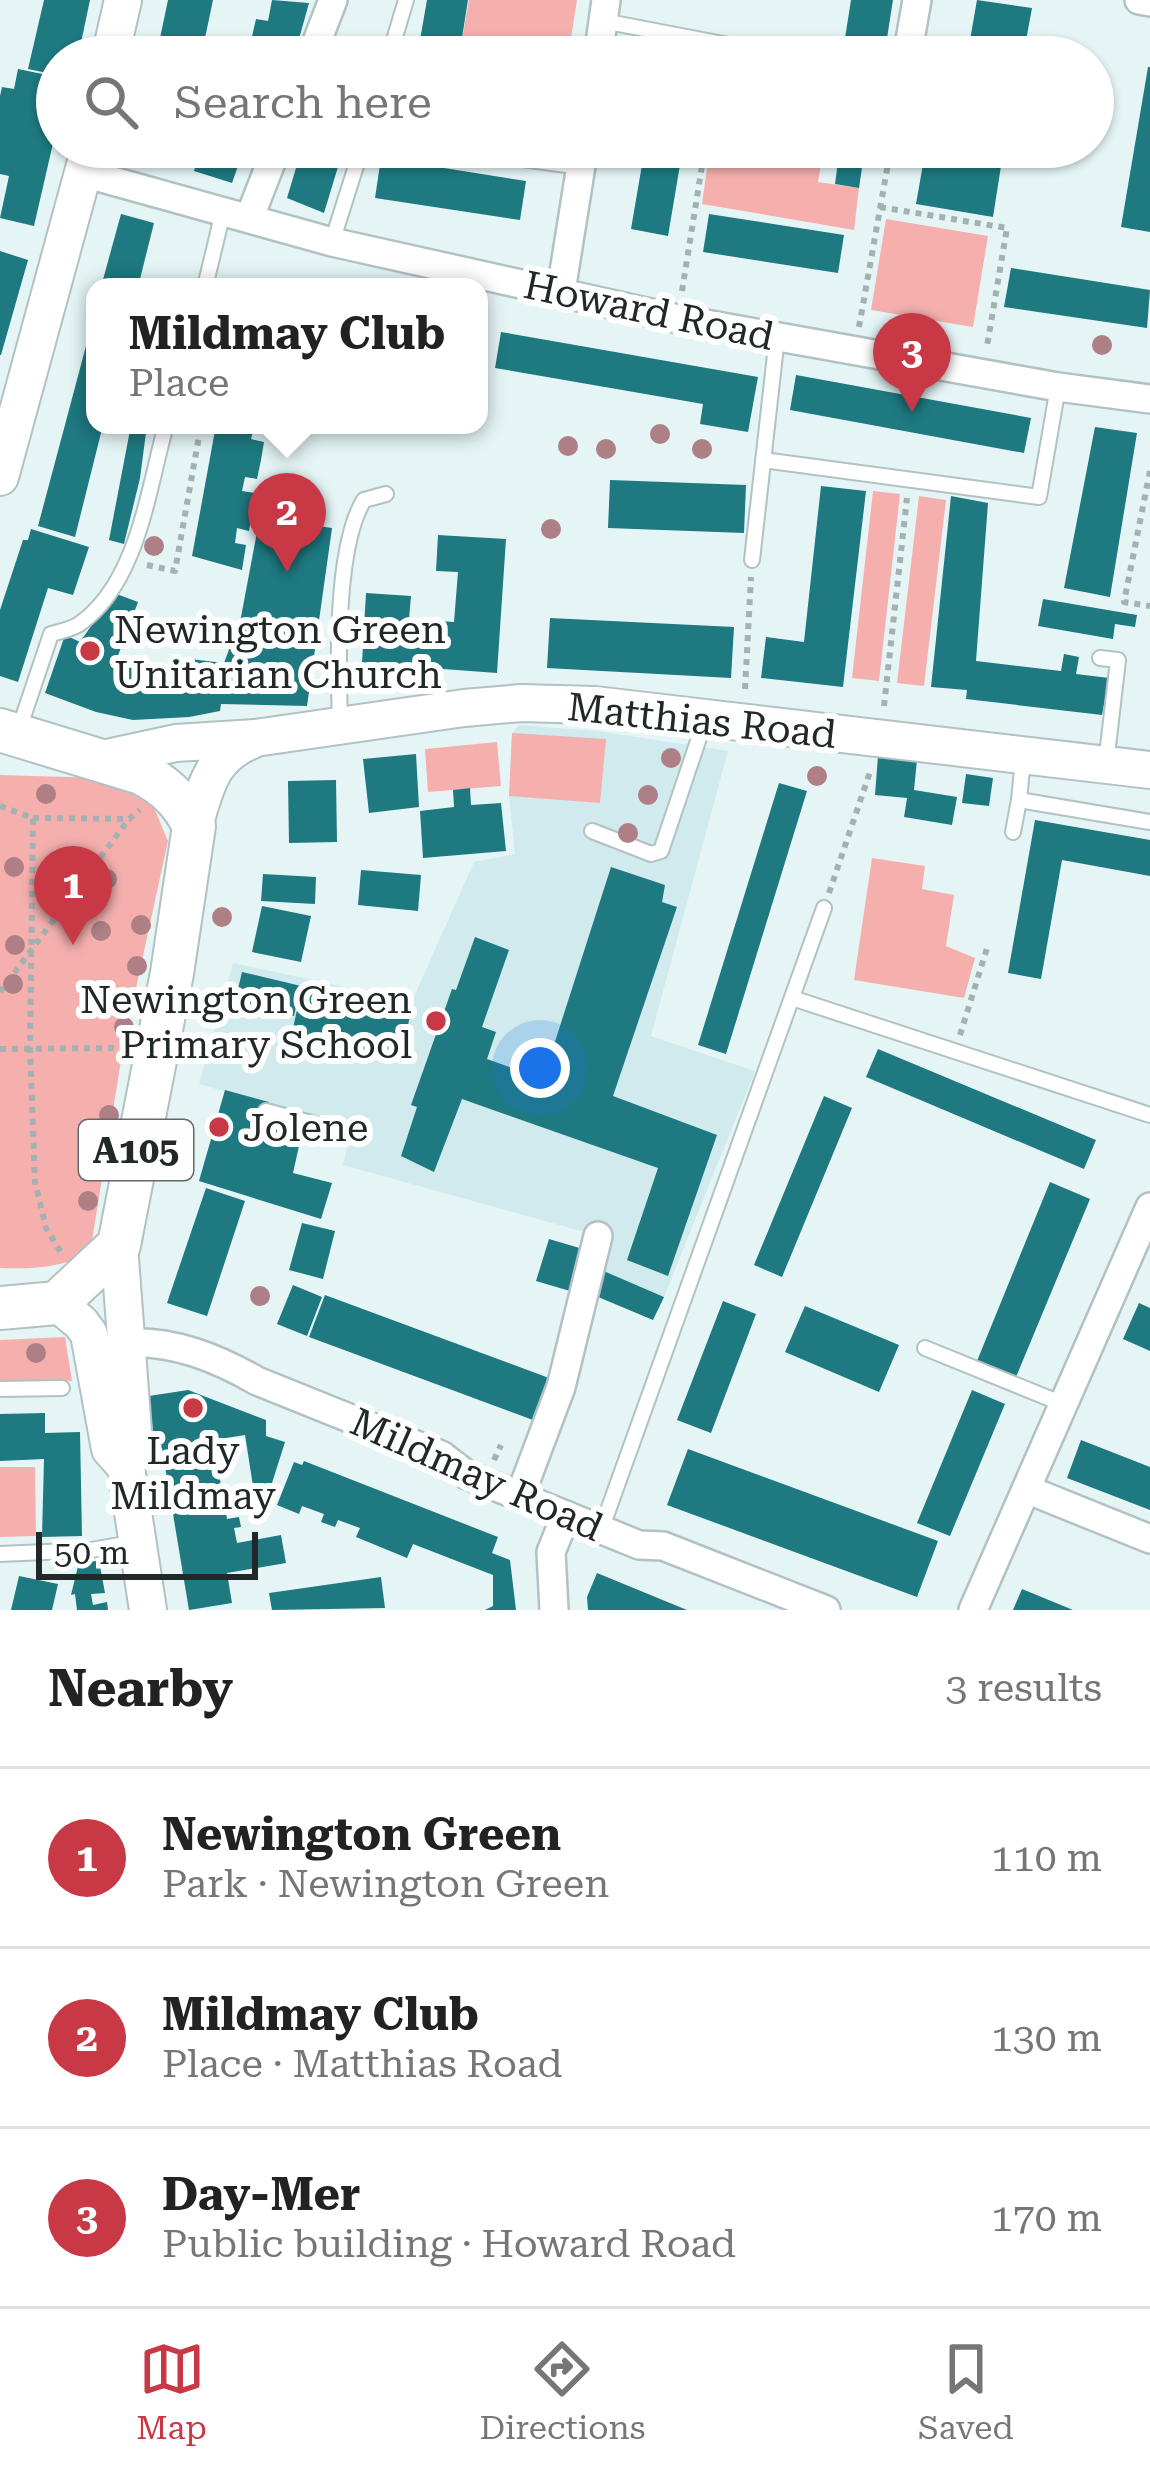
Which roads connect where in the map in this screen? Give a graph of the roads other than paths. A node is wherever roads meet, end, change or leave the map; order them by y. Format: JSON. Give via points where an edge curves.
{"nodes":[{"id":1,"x":123,"y":0,"type":"edge"},
{"id":2,"x":333,"y":0,"type":"edge"},
{"id":3,"x":406,"y":0,"type":"edge"},
{"id":4,"x":916,"y":0,"type":"edge"},
{"id":5,"x":1139,"y":0,"type":"edge"},
{"id":6,"x":1150,"y":2,"type":"edge"},
{"id":7,"x":605,"y":10,"type":"edge"},
{"id":8,"x":115,"y":36,"type":"edge"},
{"id":9,"x":319,"y":36,"type":"edge"},
{"id":10,"x":395,"y":36,"type":"edge"},
{"id":11,"x":708,"y":36,"type":"edge"},
{"id":12,"x":910,"y":36,"type":"edge"},
{"id":13,"x":85,"y":168,"type":"edge"},
{"id":14,"x":108,"y":168,"type":"edge"},
{"id":15,"x":265,"y":168,"type":"edge"},
{"id":16,"x":355,"y":168,"type":"edge"},
{"id":17,"x":580,"y":168,"type":"edge"},
{"id":18,"x":236,"y":216,"type":"junction"},
{"id":19,"x":332,"y":242,"type":"junction"},
{"id":20,"x":209,"y":278,"type":"edge"},
{"id":21,"x":562,"y":291,"type":"junction"},
{"id":22,"x":777,"y":337,"type":"junction"},
{"id":23,"x":1058,"y":387,"type":"junction"},
{"id":24,"x":1150,"y":399,"type":"edge"},
{"id":25,"x":163,"y":434,"type":"edge"},
{"id":26,"x":763,"y":460,"type":"junction"},
{"id":27,"x":0,"y":477,"type":"edge"},
{"id":28,"x":386,"y":494,"type":"dead end"},
{"id":29,"x":752,"y":560,"type":"road end"},
{"id":30,"x":1100,"y":658,"type":"dead end"},
{"id":31,"x":706,"y":718,"type":"junction"},
{"id":32,"x":341,"y":726,"type":"junction"},
{"id":33,"x":5,"y":736,"type":"edge"},
{"id":34,"x":255,"y":738,"type":"junction"},
{"id":35,"x":1023,"y":754,"type":"junction"},
{"id":36,"x":102,"y":758,"type":"junction"},
{"id":37,"x":1106,"y":764,"type":"junction"},
{"id":38,"x":1150,"y":770,"type":"edge"},
{"id":39,"x":1018,"y":800,"type":"junction"},
{"id":40,"x":1150,"y":821,"type":"edge"},
{"id":41,"x":194,"y":826,"type":"junction"},
{"id":42,"x":592,"y":831,"type":"dead end"},
{"id":43,"x":1013,"y":832,"type":"dead end"},
{"id":44,"x":824,"y":908,"type":"road end"},
{"id":45,"x":792,"y":998,"type":"junction"},
{"id":46,"x":266,"y":1111,"type":"dead end"},
{"id":47,"x":1150,"y":1115,"type":"edge"},
{"id":48,"x":315,"y":1124,"type":"dead end"},
{"id":49,"x":1150,"y":1207,"type":"edge"},
{"id":50,"x":598,"y":1236,"type":"dead end"},
{"id":51,"x":119,"y":1245,"type":"junction"},
{"id":52,"x":1137,"y":1272,"type":"edge"},
{"id":53,"x":63,"y":1284,"type":"junction"},
{"id":54,"x":0,"y":1308,"type":"edge"},
{"id":55,"x":126,"y":1343,"type":"junction"},
{"id":56,"x":925,"y":1348,"type":"dead end"},
{"id":57,"x":0,"y":1388,"type":"edge"},
{"id":58,"x":62,"y":1388,"type":"dead end"},
{"id":59,"x":1063,"y":1404,"type":"junction"},
{"id":60,"x":126,"y":1467,"type":"junction"},
{"id":61,"x":1026,"y":1489,"type":"junction"},
{"id":62,"x":520,"y":1496,"type":"junction"},
{"id":63,"x":566,"y":1515,"type":"junction"},
{"id":64,"x":601,"y":1529,"type":"junction"},
{"id":65,"x":1150,"y":1539,"type":"edge"},
{"id":66,"x":137,"y":1542,"type":"junction"},
{"id":67,"x":0,"y":1554,"type":"edge"},
{"id":68,"x":148,"y":1610,"type":"edge"},
{"id":69,"x":554,"y":1610,"type":"edge"},
{"id":70,"x":826,"y":1610,"type":"edge"},
{"id":71,"x":973,"y":1610,"type":"edge"}],
"edges":[{"from":1,"to":8,"type":"street"},
{"from":2,"to":9,"type":"street"},
{"from":3,"to":10,"type":"lane"},
{"from":4,"to":12,"type":"street"},
{"from":5,"to":6,"type":"street"},
{"from":7,"to":11,"type":"lane"},
{"from":13,"to":27,"type":"street"},
{"from":14,"to":18,"type":"street","name":"Howard Road"},
{"from":15,"to":18,"type":"street"},
{"from":16,"to":19,"type":"lane"},
{"from":17,"to":21,"type":"street"},
{"from":18,"to":19,"type":"street","name":"Howard Road"},
{"from":18,"to":20,"type":"lane"},
{"from":19,"to":21,"type":"street","name":"Howard Road"},
{"from":21,"to":22,"type":"street","name":"Howard Road"},
{"from":22,"to":23,"type":"street","name":"Howard Road"},
{"from":22,"to":26,"type":"lane"},
{"from":23,"to":24,"type":"street","name":"Howard Road"},
{"from":23,"to":26,"type":"lane","via":[[1039,497]]},
{"from":25,"to":33,"type":"lane","via":[[127,561],[77,626],[51,634]]},
{"from":26,"to":29,"type":"lane"},
{"from":28,"to":32,"type":"lane","via":[[364,500],[352,534],[337,633]]},
{"from":30,"to":37,"type":"lane","via":[[1118,660]]},
{"from":31,"to":32,"type":"street","name":"Matthias Road","via":[[521,703]]},
{"from":31,"to":35,"type":"street","name":"Matthias Road"},
{"from":31,"to":42,"type":"lane","via":[[661,851]]},
{"from":32,"to":34,"type":"street","name":"Matthias Road"},
{"from":33,"to":36,"type":"main road"},
{"from":34,"to":36,"type":"street","name":"Matthias Road"},
{"from":34,"to":41,"type":"street","name":"Matthias Road","via":[[208,774]]},
{"from":35,"to":37,"type":"street","name":"Matthias Road"},
{"from":35,"to":39,"type":"lane"},
{"from":36,"to":41,"type":"main road","via":[[161,783]]},
{"from":37,"to":38,"type":"street","name":"Matthias Road"},
{"from":39,"to":40,"type":"lane"},
{"from":39,"to":43,"type":"lane"},
{"from":41,"to":51,"type":"main road","number":"A105"},
{"from":44,"to":45,"type":"lane"},
{"from":45,"to":47,"type":"lane"},
{"from":45,"to":64,"type":"lane"},
{"from":46,"to":48,"type":"lane"},
{"from":49,"to":52,"type":"street"},
{"from":50,"to":62,"type":"street","via":[[562,1387]]},
{"from":51,"to":53,"type":"main road"},
{"from":51,"to":55,"type":"street"},
{"from":52,"to":59,"type":"street"},
{"from":53,"to":54,"type":"main road"},
{"from":53,"to":60,"type":"street","via":[[89,1334],[110,1449]]},
{"from":55,"to":60,"type":"street","via":[[134,1444]]},
{"from":55,"to":62,"type":"street","name":"Mildmay Road","via":[[155,1343],[230,1366]]},
{"from":56,"to":59,"type":"lane"},
{"from":57,"to":58,"type":"lane"},
{"from":59,"to":61,"type":"street"},
{"from":60,"to":66,"type":"street"},
{"from":61,"to":65,"type":"street"},
{"from":61,"to":71,"type":"street"},
{"from":62,"to":63,"type":"street","name":"Mildmay Road"},
{"from":63,"to":64,"type":"street","name":"Mildmay Road"},
{"from":63,"to":69,"type":"street","via":[[551,1552]]},
{"from":64,"to":70,"type":"street","name":"Mildmay Road"},
{"from":66,"to":67,"type":"lane"},
{"from":66,"to":68,"type":"street"}]}
